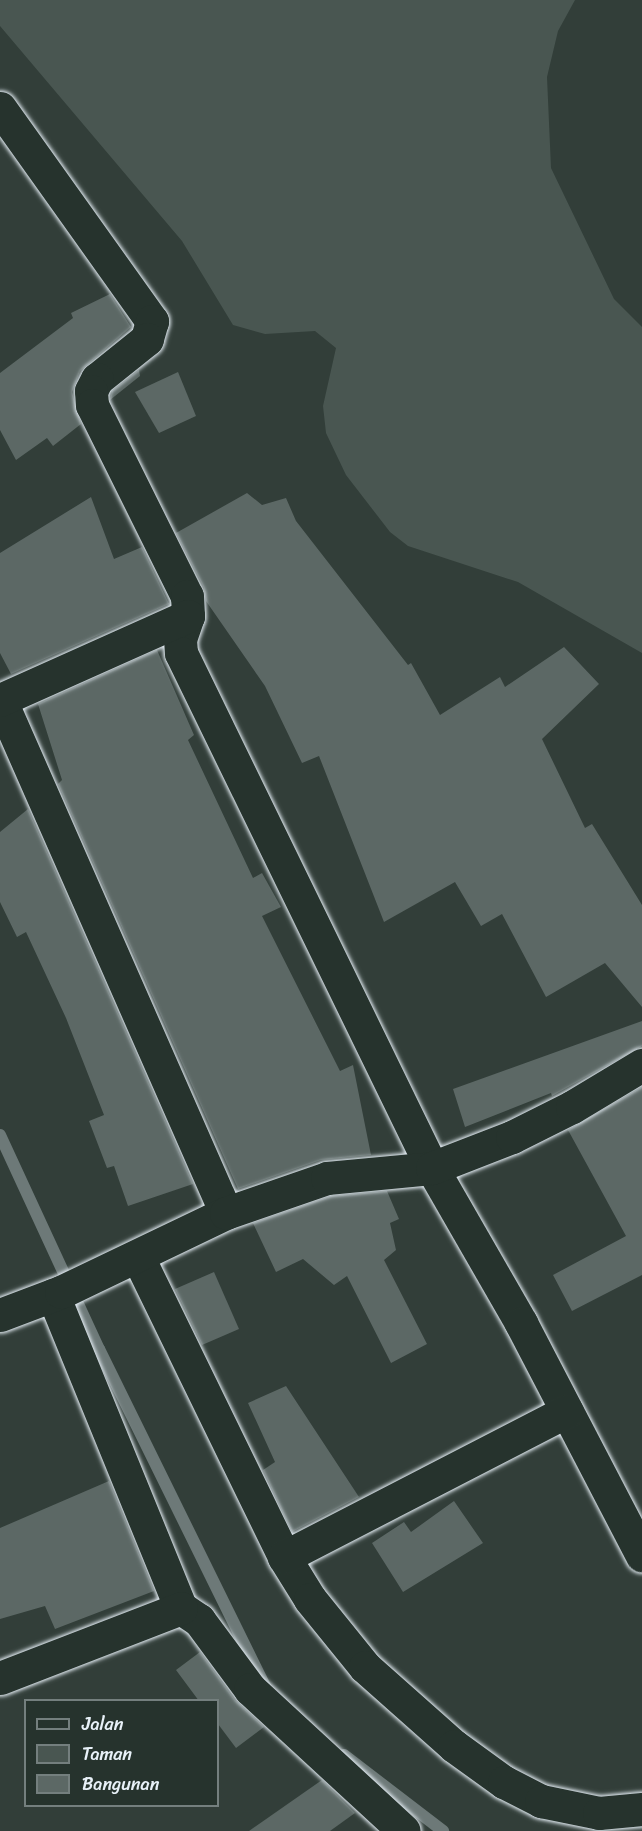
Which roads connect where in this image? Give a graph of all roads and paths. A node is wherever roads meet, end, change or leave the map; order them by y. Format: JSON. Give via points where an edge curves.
{"nodes":[{"id":1,"x":4,"y":120,"type":"edge"},
{"id":2,"x":188,"y":616,"type":"junction"},
{"id":3,"x":0,"y":700,"type":"edge"},
{"id":4,"x":642,"y":1065,"type":"edge"},
{"id":5,"x":432,"y":1168,"type":"junction"},
{"id":6,"x":226,"y":1213,"type":"junction"},
{"id":7,"x":129,"y":1260,"type":"junction"},
{"id":8,"x":57,"y":1294,"type":"junction"},
{"id":9,"x":0,"y":1315,"type":"edge"},
{"id":10,"x":567,"y":1411,"type":"junction"},
{"id":11,"x":642,"y":1555,"type":"edge"},
{"id":12,"x":284,"y":1557,"type":"junction"},
{"id":13,"x":181,"y":1608,"type":"junction"},
{"id":14,"x":0,"y":1678,"type":"edge"},
{"id":15,"x":642,"y":1809,"type":"edge"},
{"id":16,"x":404,"y":1831,"type":"edge"}],
"edges":[{"from":1,"to":2,"type":"street","via":[[152,321],[147,339],[97,379],[91,391],[92,405],[187,596]]},
{"from":2,"to":3,"type":"street"},
{"from":2,"to":5,"type":"street","via":[[180,639],[181,653]]},
{"from":3,"to":6,"type":"street"},
{"from":4,"to":5,"type":"street","via":[[512,1137]]},
{"from":5,"to":6,"type":"street","via":[[327,1178]]},
{"from":5,"to":10,"type":"street"},
{"from":6,"to":7,"type":"street"},
{"from":7,"to":8,"type":"street"},
{"from":7,"to":12,"type":"street"},
{"from":8,"to":9,"type":"street"},
{"from":8,"to":13,"type":"street"},
{"from":10,"to":11,"type":"street"},
{"from":10,"to":12,"type":"street"},
{"from":12,"to":15,"type":"street","via":[[310,1599],[365,1667],[401,1702],[479,1764],[541,1801],[599,1813]]},
{"from":13,"to":14,"type":"street"},
{"from":13,"to":16,"type":"street","via":[[199,1620],[250,1689]]}]}
